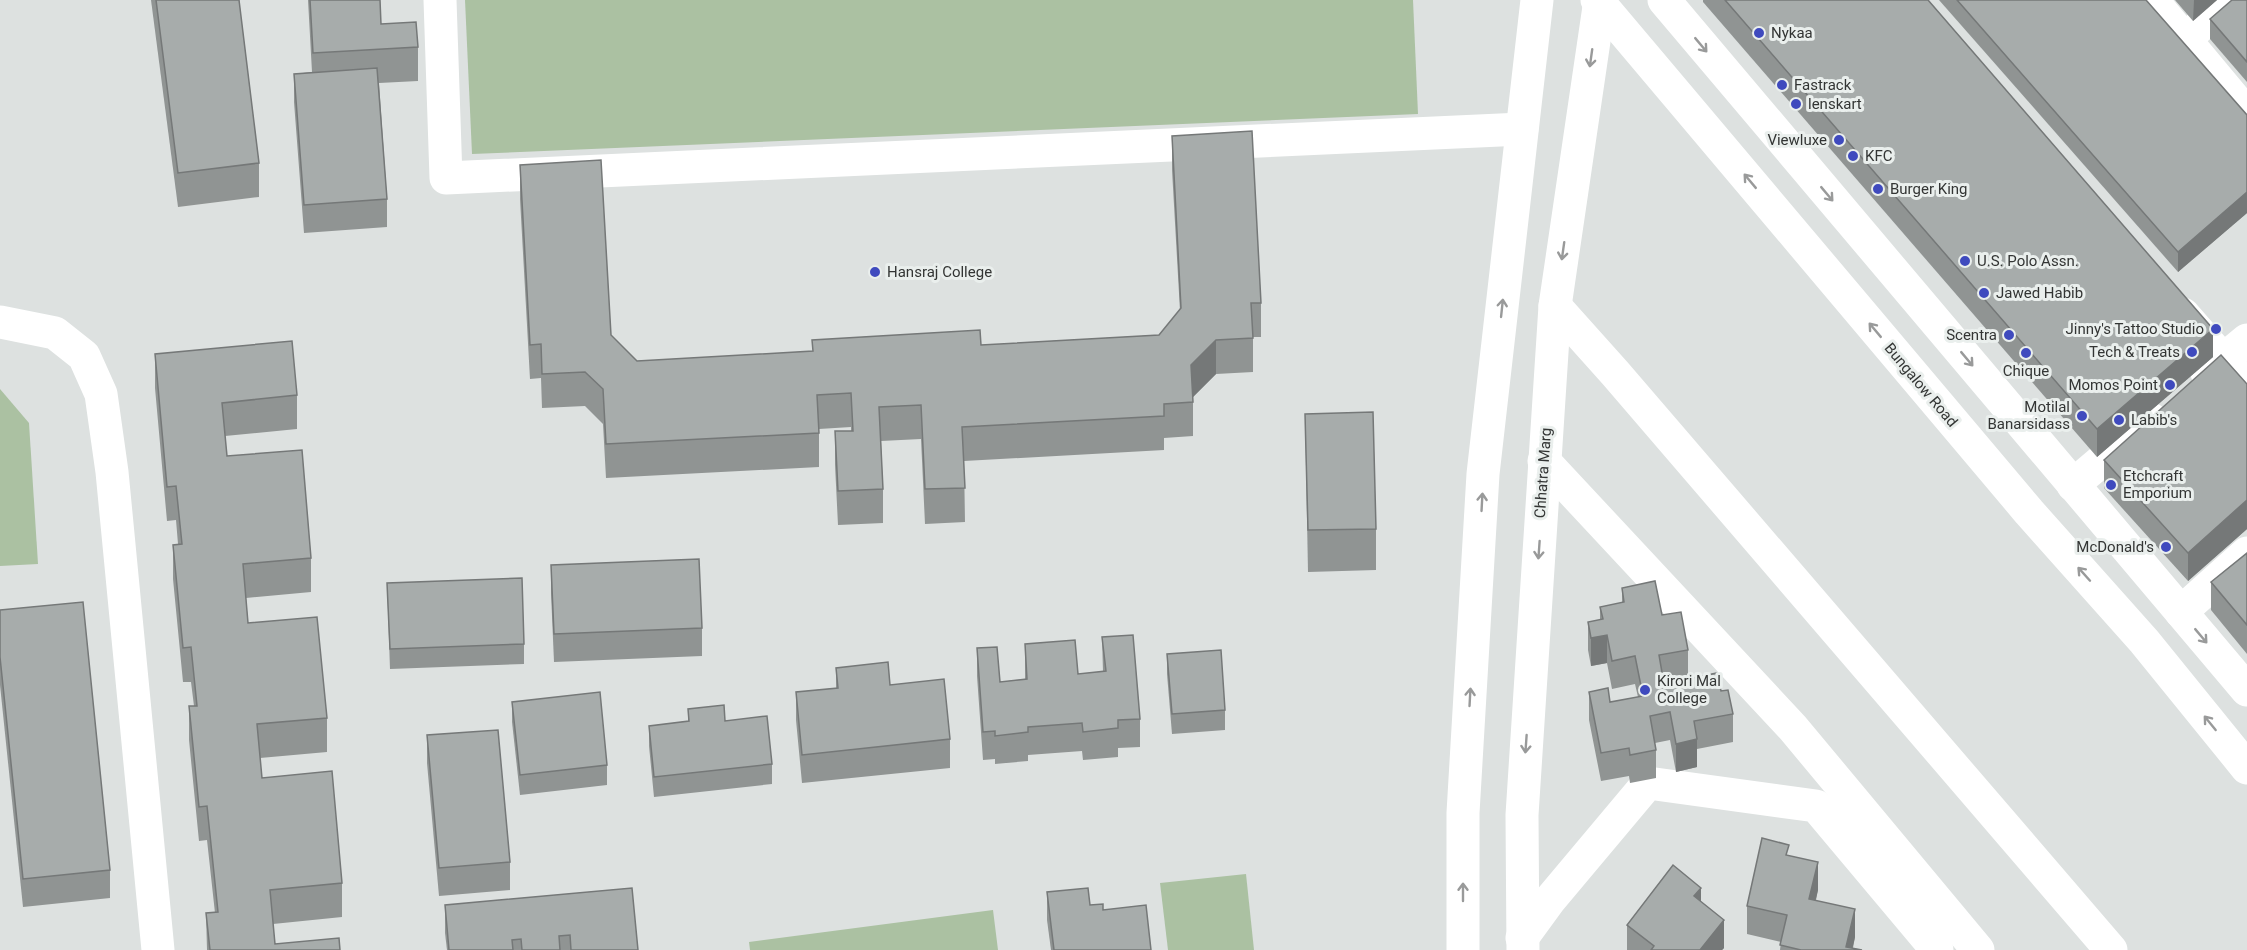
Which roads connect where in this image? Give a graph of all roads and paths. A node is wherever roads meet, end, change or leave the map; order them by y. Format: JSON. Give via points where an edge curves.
{"nodes":[{"id":1,"x":440,"y":0,"type":"edge"},
{"id":2,"x":1537,"y":0,"type":"edge"},
{"id":3,"x":1664,"y":0,"type":"edge"},
{"id":4,"x":2152,"y":0,"type":"edge"},
{"id":5,"x":2230,"y":0,"type":"edge"},
{"id":6,"x":1599,"y":1,"type":"edge"},
{"id":7,"x":2185,"y":39,"type":"junction"},
{"id":8,"x":2247,"y":114,"type":"edge"},
{"id":9,"x":1522,"y":129,"type":"junction"},
{"id":10,"x":2161,"y":289,"type":"edge"},
{"id":11,"x":1554,"y":306,"type":"junction"},
{"id":12,"x":0,"y":322,"type":"edge"},
{"id":13,"x":2247,"y":340,"type":"edge"},
{"id":14,"x":2222,"y":360,"type":"junction"},
{"id":15,"x":2247,"y":387,"type":"edge"},
{"id":16,"x":1544,"y":461,"type":"junction"},
{"id":17,"x":2073,"y":484,"type":"junction"},
{"id":18,"x":2247,"y":553,"type":"edge"},
{"id":19,"x":2181,"y":612,"type":"junction"},
{"id":20,"x":2247,"y":690,"type":"edge"},
{"id":21,"x":2247,"y":768,"type":"edge"},
{"id":22,"x":1522,"y":944,"type":"edge"},
{"id":23,"x":158,"y":950,"type":"edge"},
{"id":24,"x":1463,"y":950,"type":"edge"},
{"id":25,"x":1937,"y":950,"type":"edge"},
{"id":26,"x":1978,"y":950,"type":"edge"},
{"id":27,"x":2111,"y":950,"type":"edge"}],
"edges":[{"from":1,"to":9,"type":"street","via":[[446,178]]},
{"from":2,"to":9,"type":"street"},
{"from":3,"to":17,"type":"street","one_way":true},
{"from":4,"to":7,"type":"street"},
{"from":5,"to":7,"type":"street"},
{"from":6,"to":11,"type":"street","name":"Chhatra Marg","one_way":true},
{"from":21,"to":6,"type":"street","name":"Bungalow Road","one_way":true,"via":[[2144,641],[2029,513]]},
{"from":7,"to":8,"type":"street"},
{"from":24,"to":9,"type":"street","one_way":true,"via":[[1463,813],[1483,474]]},
{"from":10,"to":14,"type":"street"},
{"from":11,"to":16,"type":"street","name":"Chhatra Marg"},
{"from":11,"to":27,"type":"street"},
{"from":12,"to":23,"type":"street","via":[[55,333],[84,356],[101,394]]},
{"from":13,"to":14,"type":"street"},
{"from":14,"to":15,"type":"street"},
{"from":14,"to":17,"type":"street"},
{"from":16,"to":22,"type":"street","name":"Chhatra Marg","one_way":true,"via":[[1522,815]]},
{"from":16,"to":26,"type":"street","via":[[1793,728]]},
{"from":17,"to":19,"type":"street"},
{"from":18,"to":19,"type":"street"},
{"from":19,"to":20,"type":"street","one_way":true},
{"from":22,"to":25,"type":"street","via":[[1549,901],[1648,783],[1816,806]]}]}
